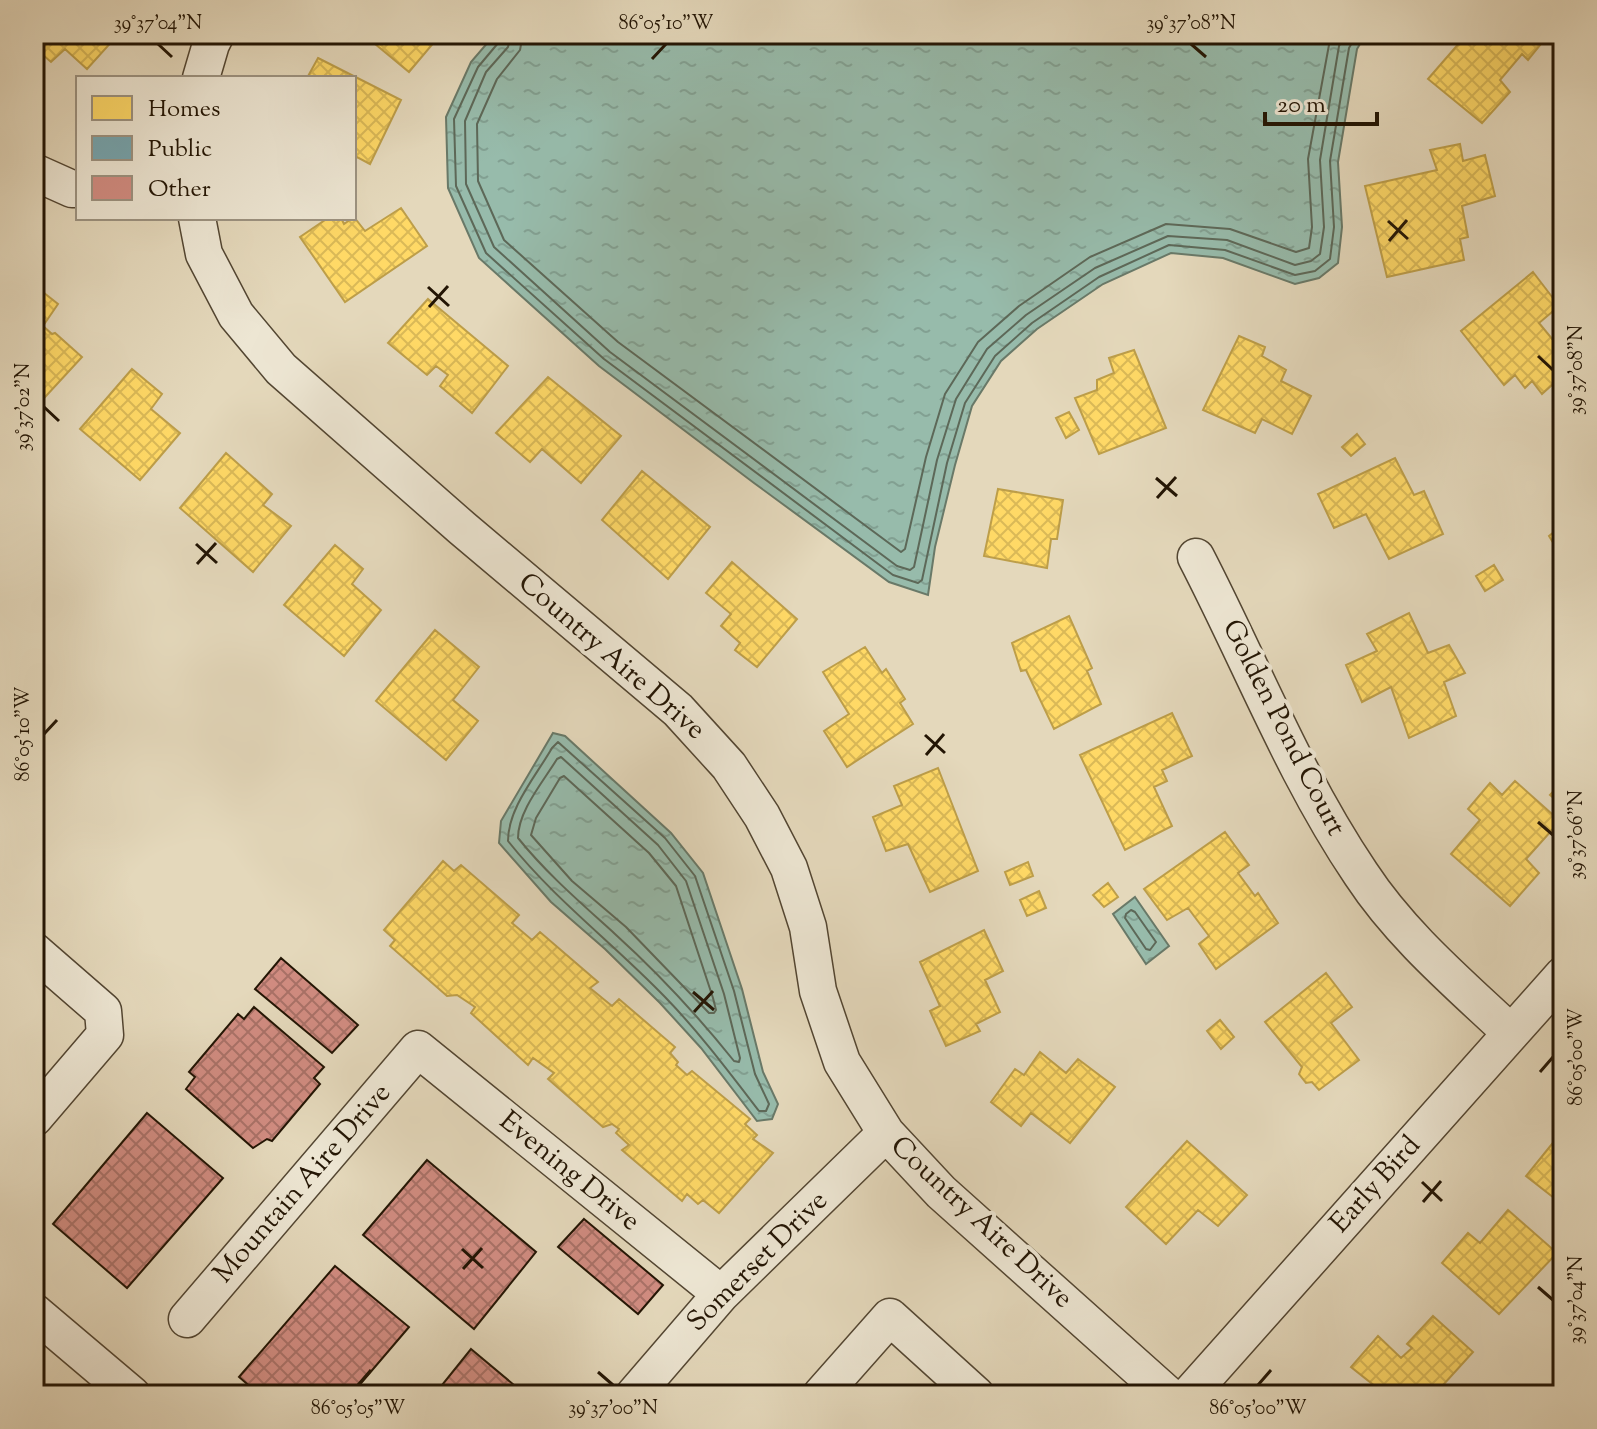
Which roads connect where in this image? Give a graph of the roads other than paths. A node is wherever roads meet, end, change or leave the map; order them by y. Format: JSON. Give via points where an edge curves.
{"nodes":[{"id":1,"x":216,"y":34,"type":"edge"},
{"id":2,"x":202,"y":76,"type":"edge"},
{"id":3,"x":34,"y":172,"type":"edge"},
{"id":4,"x":76,"y":189,"type":"edge"},
{"id":5,"x":197,"y":220,"type":"edge"},
{"id":6,"x":1196,"y":557,"type":"dead end"},
{"id":7,"x":34,"y":951,"type":"edge"},
{"id":8,"x":1563,"y":975,"type":"edge"},
{"id":9,"x":1511,"y":1033,"type":"junction"},
{"id":10,"x":418,"y":1049,"type":"joint"},
{"id":11,"x":34,"y":1118,"type":"edge"},
{"id":12,"x":886,"y":1133,"type":"junction"},
{"id":13,"x":721,"y":1294,"type":"junction"},
{"id":14,"x":34,"y":1312,"type":"edge"},
{"id":15,"x":187,"y":1319,"type":"dead end"},
{"id":16,"x":132,"y":1395,"type":"edge"},
{"id":17,"x":634,"y":1395,"type":"edge"},
{"id":18,"x":821,"y":1395,"type":"edge"},
{"id":19,"x":976,"y":1395,"type":"edge"},
{"id":20,"x":1168,"y":1395,"type":"edge"},
{"id":21,"x":1189,"y":1395,"type":"edge"}],
"edges":[{"from":1,"to":2,"type":"street"},
{"from":3,"to":4,"type":"street"},
{"from":5,"to":12,"type":"street","name":"Country Aire Drive","via":[[204,254],[236,315],[281,369],[678,710],[729,766],[789,868],[808,927],[818,991],[842,1062]]},
{"from":6,"to":9,"type":"street","name":"Golden Pond Court","via":[[1311,795],[1363,877],[1429,956]]},
{"from":7,"to":11,"type":"street","via":[[103,1011],[105,1035]]},
{"from":8,"to":9,"type":"street","name":"Early Bird"},
{"from":9,"to":21,"type":"street","name":"Early Bird"},
{"from":10,"to":13,"type":"street","name":"Evening Drive"},
{"from":10,"to":15,"type":"street","name":"Mountain Aire Drive"},
{"from":12,"to":13,"type":"street","name":"Somerset Drive"},
{"from":12,"to":20,"type":"street","name":"Country Aire Drive","via":[[941,1192]]},
{"from":13,"to":17,"type":"street","name":"Somerset Drive"},
{"from":14,"to":16,"type":"street"},
{"from":18,"to":19,"type":"street","via":[[890,1317]]}]}
